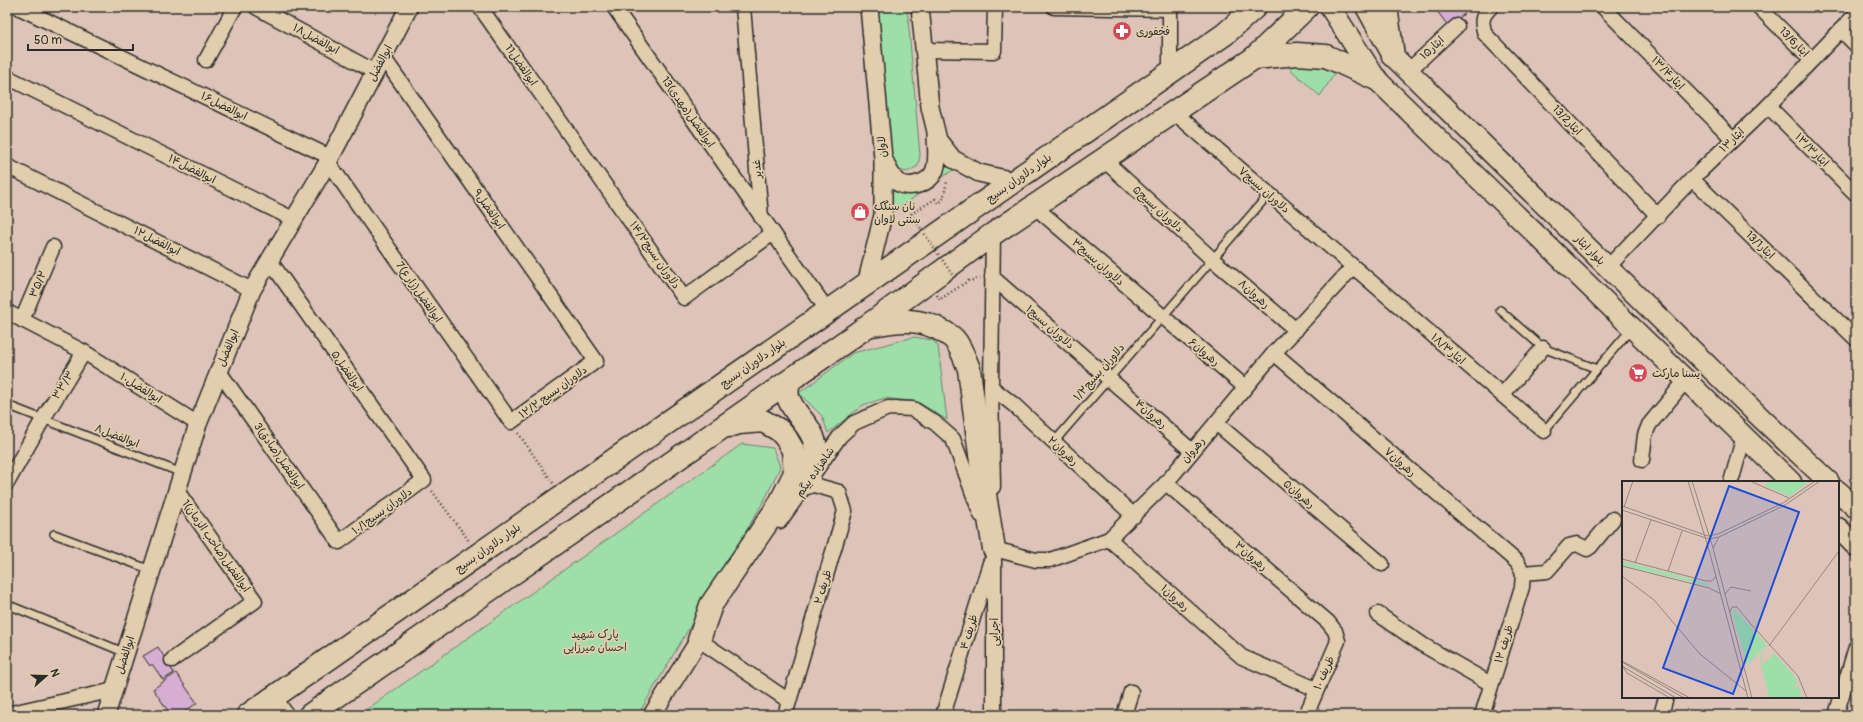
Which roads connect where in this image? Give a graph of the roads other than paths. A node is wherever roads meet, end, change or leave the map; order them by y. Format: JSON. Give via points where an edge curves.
{"nodes":[{"id":1,"x":18,"y":7,"type":"edge"},
{"id":2,"x":235,"y":7,"type":"edge"},
{"id":3,"x":256,"y":7,"type":"edge"},
{"id":4,"x":409,"y":7,"type":"edge"},
{"id":5,"x":480,"y":7,"type":"edge"},
{"id":6,"x":614,"y":7,"type":"edge"},
{"id":7,"x":743,"y":7,"type":"edge"},
{"id":8,"x":869,"y":7,"type":"edge"},
{"id":9,"x":920,"y":7,"type":"edge"},
{"id":10,"x":995,"y":7,"type":"edge"},
{"id":11,"x":1054,"y":7,"type":"edge"},
{"id":12,"x":1248,"y":7,"type":"edge"},
{"id":13,"x":1255,"y":7,"type":"edge"},
{"id":14,"x":1307,"y":7,"type":"edge"},
{"id":15,"x":1330,"y":7,"type":"edge"},
{"id":16,"x":1366,"y":7,"type":"edge"},
{"id":17,"x":1386,"y":7,"type":"edge"},
{"id":18,"x":1491,"y":7,"type":"edge"},
{"id":19,"x":1603,"y":7,"type":"edge"},
{"id":20,"x":1759,"y":7,"type":"edge"},
{"id":21,"x":1170,"y":8,"type":"edge"},
{"id":22,"x":1856,"y":14,"type":"edge"},
{"id":23,"x":1457,"y":26,"type":"dead end"},
{"id":24,"x":1841,"y":30,"type":"junction"},
{"id":25,"x":1225,"y":34,"type":"junction"},
{"id":26,"x":1856,"y":45,"type":"edge"},
{"id":27,"x":924,"y":50,"type":"junction"},
{"id":28,"x":1254,"y":58,"type":"junction"},
{"id":29,"x":206,"y":60,"type":"dead end"},
{"id":30,"x":1812,"y":60,"type":"junction"},
{"id":31,"x":1401,"y":64,"type":"junction"},
{"id":32,"x":379,"y":65,"type":"junction"},
{"id":33,"x":1170,"y":73,"type":"junction"},
{"id":34,"x":7,"y":77,"type":"edge"},
{"id":35,"x":1376,"y":78,"type":"junction"},
{"id":36,"x":1768,"y":106,"type":"junction"},
{"id":37,"x":1175,"y":113,"type":"junction"},
{"id":38,"x":562,"y":123,"type":"joint"},
{"id":39,"x":936,"y":134,"type":"junction"},
{"id":40,"x":1733,"y":139,"type":"junction"},
{"id":41,"x":1486,"y":147,"type":"junction"},
{"id":42,"x":884,"y":158,"type":"junction"},
{"id":43,"x":1103,"y":159,"type":"junction"},
{"id":44,"x":329,"y":160,"type":"junction"},
{"id":45,"x":7,"y":166,"type":"edge"},
{"id":46,"x":1467,"y":166,"type":"junction"},
{"id":47,"x":1692,"y":179,"type":"junction"},
{"id":48,"x":1014,"y":181,"type":"junction"},
{"id":49,"x":1269,"y":194,"type":"junction"},
{"id":50,"x":1856,"y":194,"type":"edge"},
{"id":51,"x":1034,"y":207,"type":"junction"},
{"id":52,"x":1658,"y":216,"type":"junction"},
{"id":53,"x":761,"y":217,"type":"junction"},
{"id":54,"x":295,"y":220,"type":"junction"},
{"id":55,"x":772,"y":233,"type":"junction"},
{"id":56,"x":993,"y":234,"type":"junction"},
{"id":57,"x":53,"y":248,"type":"dead end"},
{"id":58,"x":1212,"y":259,"type":"junction"},
{"id":59,"x":270,"y":261,"type":"junction"},
{"id":60,"x":1353,"y":267,"type":"junction"},
{"id":61,"x":1608,"y":267,"type":"junction"},
{"id":62,"x":992,"y":277,"type":"junction"},
{"id":63,"x":866,"y":285,"type":"junction"},
{"id":64,"x":252,"y":290,"type":"junction"},
{"id":65,"x":1500,"y":310,"type":"dead end"},
{"id":66,"x":828,"y":311,"type":"junction"},
{"id":67,"x":7,"y":312,"type":"edge"},
{"id":68,"x":1162,"y":317,"type":"junction"},
{"id":69,"x":22,"y":320,"type":"junction"},
{"id":70,"x":867,"y":326,"type":"junction"},
{"id":71,"x":1632,"y":328,"type":"junction"},
{"id":72,"x":1296,"y":330,"type":"junction"},
{"id":73,"x":1856,"y":339,"type":"edge"},
{"id":74,"x":1543,"y":348,"type":"junction"},
{"id":75,"x":84,"y":352,"type":"junction"},
{"id":76,"x":1274,"y":353,"type":"junction"},
{"id":77,"x":596,"y":361,"type":"joint"},
{"id":78,"x":1597,"y":369,"type":"junction"},
{"id":79,"x":218,"y":370,"type":"junction"},
{"id":80,"x":1109,"y":377,"type":"junction"},
{"id":81,"x":1686,"y":380,"type":"junction"},
{"id":82,"x":788,"y":382,"type":"junction"},
{"id":83,"x":991,"y":387,"type":"junction"},
{"id":84,"x":1245,"y":387,"type":"junction"},
{"id":85,"x":1502,"y":395,"type":"junction"},
{"id":86,"x":7,"y":406,"type":"edge"},
{"id":87,"x":43,"y":419,"type":"junction"},
{"id":88,"x":510,"y":422,"type":"joint"},
{"id":89,"x":1216,"y":423,"type":"junction"},
{"id":90,"x":198,"y":424,"type":"junction"},
{"id":91,"x":721,"y":428,"type":"junction"},
{"id":92,"x":1544,"y":431,"type":"joint"},
{"id":93,"x":1744,"y":436,"type":"junction"},
{"id":94,"x":1054,"y":442,"type":"junction"},
{"id":95,"x":1192,"y":451,"type":"junction"},
{"id":96,"x":1642,"y":460,"type":"dead end"},
{"id":97,"x":183,"y":473,"type":"junction"},
{"id":98,"x":424,"y":480,"type":"joint"},
{"id":99,"x":1731,"y":481,"type":"edge"},
{"id":100,"x":1790,"y":481,"type":"edge"},
{"id":101,"x":1828,"y":481,"type":"edge"},
{"id":102,"x":807,"y":482,"type":"junction"},
{"id":103,"x":7,"y":483,"type":"edge"},
{"id":104,"x":1166,"y":484,"type":"junction"},
{"id":105,"x":177,"y":491,"type":"junction"},
{"id":106,"x":1839,"y":492,"type":"edge"},
{"id":107,"x":1856,"y":508,"type":"edge"},
{"id":108,"x":1134,"y":516,"type":"junction"},
{"id":109,"x":1613,"y":519,"type":"dead end"},
{"id":110,"x":1839,"y":529,"type":"edge"},
{"id":111,"x":54,"y":534,"type":"dead end"},
{"id":112,"x":1109,"y":539,"type":"junction"},
{"id":113,"x":339,"y":542,"type":"joint"},
{"id":114,"x":1856,"y":546,"type":"edge"},
{"id":115,"x":994,"y":549,"type":"junction"},
{"id":116,"x":1382,"y":564,"type":"dead end"},
{"id":117,"x":152,"y":570,"type":"junction"},
{"id":118,"x":1523,"y":573,"type":"junction"},
{"id":119,"x":11,"y":606,"type":"dead end"},
{"id":120,"x":1378,"y":614,"type":"dead end"},
{"id":121,"x":1335,"y":631,"type":"joint"},
{"id":122,"x":700,"y":640,"type":"junction"},
{"id":123,"x":1856,"y":647,"type":"edge"},
{"id":124,"x":126,"y":653,"type":"junction"},
{"id":125,"x":172,"y":660,"type":"dead end"},
{"id":126,"x":1491,"y":684,"type":"junction"},
{"id":127,"x":1316,"y":689,"type":"junction"},
{"id":128,"x":114,"y":690,"type":"junction"},
{"id":129,"x":1131,"y":692,"type":"dead end"},
{"id":130,"x":1666,"y":698,"type":"edge"},
{"id":131,"x":64,"y":701,"type":"junction"},
{"id":132,"x":789,"y":701,"type":"junction"},
{"id":133,"x":276,"y":707,"type":"edge"},
{"id":134,"x":7,"y":714,"type":"edge"},
{"id":135,"x":53,"y":715,"type":"edge"},
{"id":136,"x":106,"y":715,"type":"edge"},
{"id":137,"x":248,"y":715,"type":"edge"},
{"id":138,"x":310,"y":715,"type":"edge"},
{"id":139,"x":652,"y":715,"type":"edge"},
{"id":140,"x":785,"y":715,"type":"edge"},
{"id":141,"x":943,"y":715,"type":"edge"},
{"id":142,"x":994,"y":715,"type":"edge"},
{"id":143,"x":1124,"y":715,"type":"edge"},
{"id":144,"x":1306,"y":715,"type":"edge"},
{"id":145,"x":1482,"y":715,"type":"edge"},
{"id":146,"x":1661,"y":715,"type":"edge"},
{"id":147,"x":1836,"y":715,"type":"edge"}],
"edges":[{"from":1,"to":44,"type":"street","name":"ابوالفضل۱۶"},
{"from":2,"to":29,"type":"street"},
{"from":3,"to":32,"type":"street","name":"ابوالفضل۱۸"},
{"from":4,"to":32,"type":"street","name":"ابوالفضل"},
{"from":5,"to":38,"type":"street","name":"11ابوالفضل"},
{"from":6,"to":53,"type":"street","name":"13ابوالفضل(مهدی)"},
{"from":7,"to":53,"type":"street","name":"غدیر"},
{"from":8,"to":42,"type":"street","name":"لاوان"},
{"from":9,"to":27,"type":"street"},
{"from":10,"to":27,"type":"street","via":[[994,51]]},
{"from":11,"to":21,"type":"street"},
{"from":12,"to":25,"type":"main road"},
{"from":13,"to":25,"type":"main road","name":"بلوار دلاوران بسیج"},
{"from":14,"to":28,"type":"main road"},
{"from":15,"to":35,"type":"main road"},
{"from":16,"to":31,"type":"main road","name":"بلوار ایثار"},
{"from":17,"to":31,"type":"main road"},
{"from":18,"to":52,"type":"street","name":"ایثار13/2","via":[[1484,13],[1481,22],[1485,34]]},
{"from":19,"to":40,"type":"street","name":"ایثار۱۳/۴"},
{"from":20,"to":30,"type":"street","name":"ایثار13/6"},
{"from":21,"to":33,"type":"street"},
{"from":22,"to":24,"type":"street","name":"ایثار۱۳"},
{"from":23,"to":31,"type":"street","name":"ایثار۱۵"},
{"from":24,"to":26,"type":"street"},
{"from":24,"to":30,"type":"street","name":"ایثار۱۳"},
{"from":25,"to":33,"type":"main road","name":"بلوار دلاوران بسیج"},
{"from":27,"to":39,"type":"street","via":[[930,107]]},
{"from":28,"to":35,"type":"main road","via":[[1297,54],[1326,56]]},
{"from":28,"to":37,"type":"main road"},
{"from":30,"to":36,"type":"street","name":"ایثار۱۳"},
{"from":31,"to":41,"type":"main road","name":"بلوار ایثار"},
{"from":32,"to":44,"type":"street","name":"ابوالفضل"},
{"from":32,"to":77,"type":"street","name":"ابوالفضل۹"},
{"from":33,"to":48,"type":"main road","name":"بلوار دلاوران بسیج"},
{"from":34,"to":54,"type":"street","name":"ابوالفضل۱۴"},
{"from":35,"to":46,"type":"main road"},
{"from":36,"to":40,"type":"street","name":"ایثار۱۳"},
{"from":36,"to":50,"type":"street","name":"۱۳/۳ایثار"},
{"from":37,"to":43,"type":"main road"},
{"from":37,"to":49,"type":"street","name":"دلاوران بسیج۷"},
{"from":38,"to":55,"type":"street","name":"۱۴/۲دلاوران بسیج","via":[[684,298]]},
{"from":39,"to":42,"type":"street","via":[[934,172],[926,181],[911,186],[898,183]]},
{"from":39,"to":48,"type":"street","via":[[953,159],[979,173]]},
{"from":40,"to":47,"type":"street","name":"ایثار۱۳"},
{"from":41,"to":46,"type":"main road"},
{"from":41,"to":61,"type":"main road","name":"بلوار ایثار"},
{"from":42,"to":63,"type":"street","name":"لاوان","via":[[883,215]]},
{"from":43,"to":51,"type":"main road"},
{"from":43,"to":58,"type":"street","name":"دلاوران بسیج۵"},
{"from":44,"to":54,"type":"street","name":"ابوالفضل"},
{"from":44,"to":88,"type":"street","name":"7ابوالفضل(زارع)"},
{"from":45,"to":64,"type":"street","name":"ابوالفضل۱۲"},
{"from":46,"to":71,"type":"main road"},
{"from":47,"to":52,"type":"street","name":"ایثار۱۳"},
{"from":47,"to":73,"type":"street","name":"ایثار13/1"},
{"from":48,"to":63,"type":"main road","name":"بلوار دلاوران بسیج"},
{"from":49,"to":58,"type":"lane","name":"دلاوران بسیج۱/۲"},
{"from":49,"to":60,"type":"street","name":"دلاوران بسیج۷"},
{"from":51,"to":56,"type":"main road"},
{"from":51,"to":68,"type":"street","name":"دلاوران بسیج۳"},
{"from":52,"to":61,"type":"street","name":"ایثار۱۳"},
{"from":53,"to":55,"type":"street","name":"غدیر"},
{"from":54,"to":59,"type":"street","name":"ابوالفضل"},
{"from":55,"to":66,"type":"street","name":"غدیر"},
{"from":56,"to":62,"type":"street","name":"اجرایی"},
{"from":56,"to":70,"type":"main road"},
{"from":57,"to":69,"type":"street","name":"۳۵/۲"},
{"from":58,"to":68,"type":"lane","name":"دلاوران بسیج۱/۲"},
{"from":58,"to":72,"type":"street","name":"رهروان۸"},
{"from":59,"to":64,"type":"street","name":"ابوالفضل"},
{"from":59,"to":98,"type":"street","name":"ابوالفضل۵"},
{"from":60,"to":72,"type":"street","name":"رهروان"},
{"from":60,"to":85,"type":"street","name":"ایثار۱۸/۳"},
{"from":61,"to":101,"type":"main road","name":"بلوار ایثار"},
{"from":62,"to":80,"type":"street","name":"دلاوران بسیج۱"},
{"from":62,"to":83,"type":"street","name":"اجرایی"},
{"from":63,"to":66,"type":"main road","name":"بلوار دلاوران بسیج"},
{"from":64,"to":79,"type":"street","name":"ابوالفضل"},
{"from":65,"to":74,"type":"lane"},
{"from":66,"to":133,"type":"main road","name":"بلوار دلاوران بسیج","via":[[478,555]]},
{"from":67,"to":69,"type":"street","name":"ابوالفضل۱۰"},
{"from":68,"to":80,"type":"lane","name":"دلاوران بسیج۱/۲"},
{"from":68,"to":84,"type":"street","name":"رهروان۶"},
{"from":69,"to":75,"type":"street","name":"ابوالفضل۱۰"},
{"from":70,"to":82,"type":"main road"},
{"from":70,"to":115,"type":"main road","via":[[896,320],[926,323],[954,339],[962,352],[969,370]]},
{"from":71,"to":78,"type":"lane"},
{"from":71,"to":81,"type":"main road"},
{"from":72,"to":76,"type":"street","name":"رهروان"},
{"from":74,"to":78,"type":"lane"},
{"from":74,"to":85,"type":"street"},
{"from":75,"to":87,"type":"street","name":"۳۳/۳"},
{"from":75,"to":90,"type":"street","name":"ابوالفضل۱۰"},
{"from":76,"to":84,"type":"street","name":"رهروان"},
{"from":76,"to":118,"type":"street","name":"رهروان۷","via":[[1517,562]]},
{"from":77,"to":88,"type":"street","name":"دلاوران بسیج ۱۲/۲"},
{"from":78,"to":92,"type":"lane"},
{"from":79,"to":90,"type":"street","name":"ابوالفضل"},
{"from":79,"to":113,"type":"street","name":"3ابوالفضل(صادق)"},
{"from":80,"to":94,"type":"lane","name":"دلاوران بسیج۱/۲"},
{"from":80,"to":95,"type":"street","name":"رهروان۴"},
{"from":81,"to":93,"type":"main road"},
{"from":81,"to":96,"type":"street","via":[[1649,425]]},
{"from":82,"to":91,"type":"main road"},
{"from":82,"to":102,"type":"main road","via":[[788,397],[810,430],[815,443]]},
{"from":83,"to":94,"type":"street","name":"رهروان۲"},
{"from":83,"to":115,"type":"street","name":"اجرایی"},
{"from":84,"to":89,"type":"street","name":"رهروان"},
{"from":85,"to":92,"type":"street","name":"ایثار۱۸/۳"},
{"from":86,"to":87,"type":"lane","name":"ابوالفضل۸"},
{"from":87,"to":97,"type":"lane","name":"ابوالفضل۸"},
{"from":87,"to":103,"type":"street","name":"۳۳/۳"},
{"from":89,"to":95,"type":"street","name":"رهروان"},
{"from":89,"to":116,"type":"street","name":"رهروان۵"},
{"from":90,"to":97,"type":"street","name":"ابوالفضل"},
{"from":91,"to":122,"type":"main road","via":[[739,422],[755,421],[771,425],[786,438],[793,450],[795,473],[775,511],[711,605]]},
{"from":91,"to":138,"type":"main road"},
{"from":93,"to":99,"type":"street"},
{"from":93,"to":100,"type":"main road"},
{"from":94,"to":108,"type":"street","name":"رهروان۲"},
{"from":95,"to":104,"type":"street","name":"رهروان"},
{"from":97,"to":105,"type":"street","name":"ابوالفضل"},
{"from":98,"to":113,"type":"street","name":"۱۰/۱دلاوران بسیج"},
{"from":102,"to":115,"type":"street","name":"شاهزاده بیگم","via":[[840,436],[854,423],[888,408],[913,409],[953,439]]},
{"from":102,"to":122,"type":"street","name":"شاهزاده بیگم"},
{"from":102,"to":132,"type":"street","name":"ظریف ۲","via":[[839,492],[846,511]]},
{"from":104,"to":108,"type":"street","name":"رهروان"},
{"from":104,"to":121,"type":"street","name":"رهروان۳","via":[[1328,622]]},
{"from":105,"to":117,"type":"street","name":"ابوالفضل"},
{"from":105,"to":125,"type":"street","name":"1ابوالفضل(صاحب الزمان)","via":[[255,601]]},
{"from":106,"to":107,"type":"main road"},
{"from":108,"to":112,"type":"street","name":"رهروان"},
{"from":109,"to":118,"type":"street","via":[[1587,549],[1577,544],[1569,546],[1547,571]]},
{"from":110,"to":114,"type":"main road"},
{"from":111,"to":117,"type":"lane"},
{"from":112,"to":115,"type":"street","name":"رهروان","via":[[1050,560],[1036,560]]},
{"from":112,"to":127,"type":"street","name":"رهروان۱","via":[[1242,657]]},
{"from":115,"to":141,"type":"street","name":"ظریف ۴"},
{"from":115,"to":142,"type":"street","name":"اجرایی"},
{"from":117,"to":124,"type":"street","name":"ابوالفضل"},
{"from":118,"to":126,"type":"street","name":"ظریف ۱۲","via":[[1522,587]]},
{"from":119,"to":124,"type":"lane"},
{"from":120,"to":126,"type":"street","via":[[1423,645]]},
{"from":121,"to":127,"type":"street","name":"ظریف ۱۰","via":[[1338,641]]},
{"from":122,"to":132,"type":"street"},
{"from":122,"to":139,"type":"street","name":"شاهزاده بیگم"},
{"from":123,"to":147,"type":"street"},
{"from":124,"to":128,"type":"street","name":"ابوالفضل"},
{"from":126,"to":145,"type":"street","name":"ظریف ۱۲"},
{"from":127,"to":144,"type":"street","name":"ظریف ۱۰"},
{"from":128,"to":131,"type":"street"},
{"from":128,"to":136,"type":"street","name":"ابوالفضل"},
{"from":129,"to":143,"type":"street"},
{"from":130,"to":146,"type":"street"},
{"from":131,"to":134,"type":"street"},
{"from":131,"to":135,"type":"street"},
{"from":132,"to":140,"type":"street","name":"ظریف ۲"},
{"from":133,"to":137,"type":"main road","name":"بلوار دلاوران بسیج"}]}
